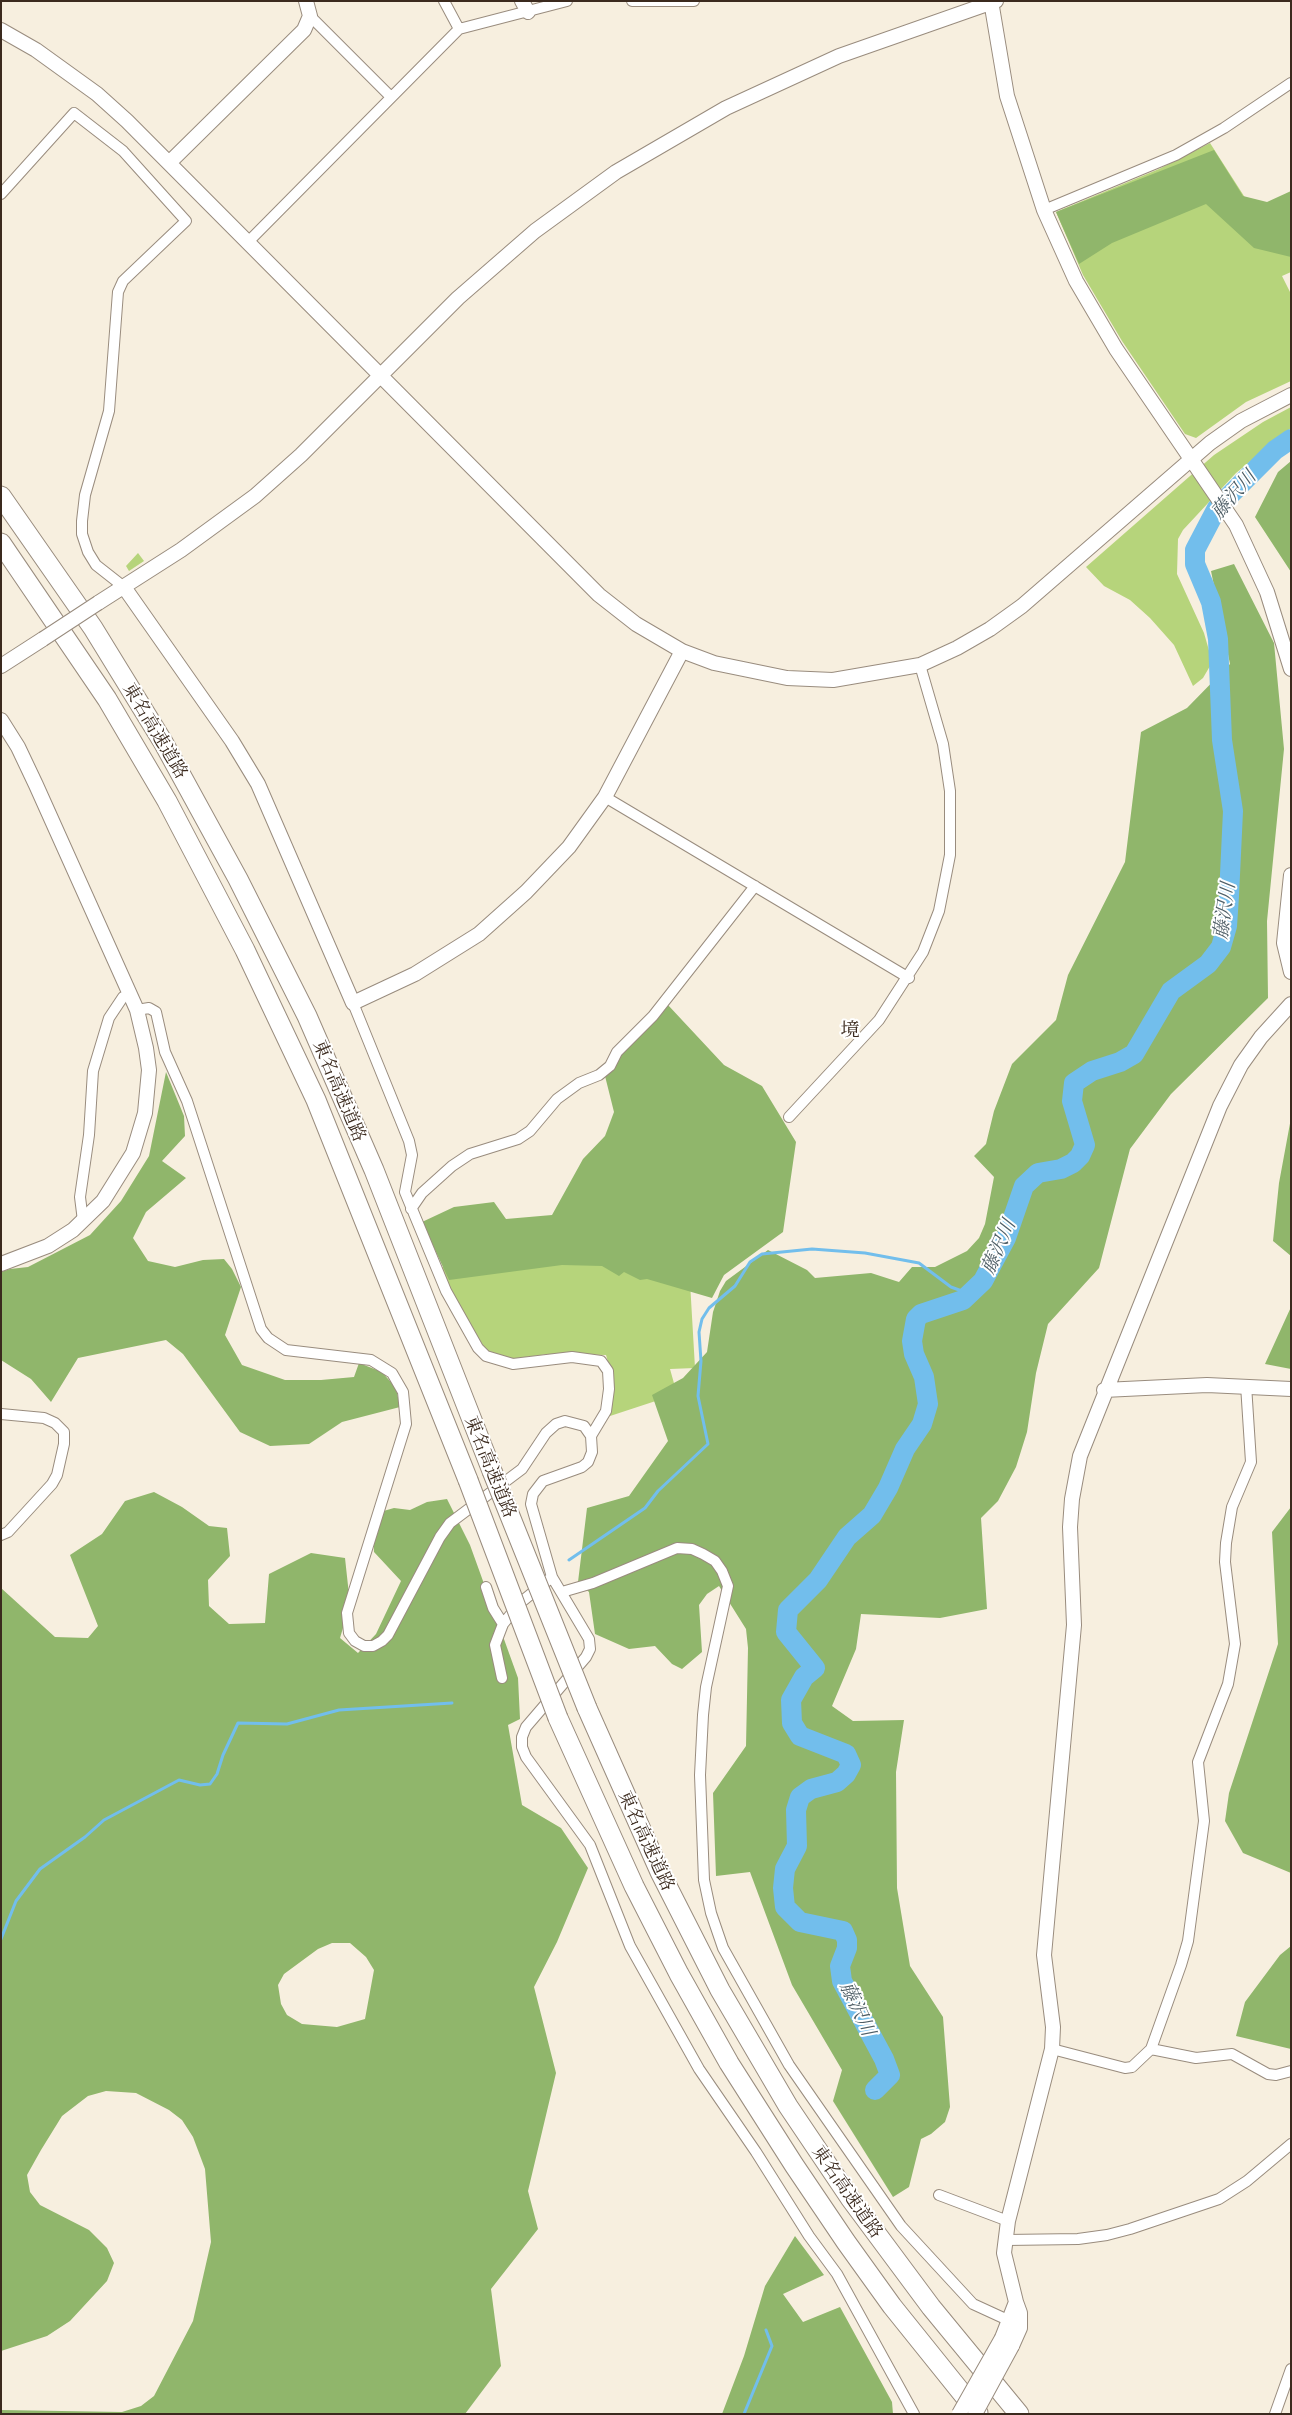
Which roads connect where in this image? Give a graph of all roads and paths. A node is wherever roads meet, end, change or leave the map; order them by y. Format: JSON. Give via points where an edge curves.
{"nodes":[{"id":1,"x":306,"y":1,"type":"edge"},
{"id":2,"x":444,"y":1,"type":"edge"},
{"id":3,"x":566,"y":1,"type":"edge"},
{"id":4,"x":632,"y":1,"type":"edge"},
{"id":5,"x":694,"y":1,"type":"edge"},
{"id":6,"x":993,"y":2,"type":"edge"},
{"id":7,"x":525,"y":7,"type":"edge"},
{"id":8,"x":310,"y":16,"type":"junction"},
{"id":9,"x":459,"y":29,"type":"junction"},
{"id":10,"x":1,"y":30,"type":"edge"},
{"id":11,"x":1291,"y":83,"type":"edge"},
{"id":12,"x":390,"y":96,"type":"junction"},
{"id":13,"x":170,"y":162,"type":"junction"},
{"id":14,"x":1,"y":194,"type":"edge"},
{"id":15,"x":1044,"y":210,"type":"junction"},
{"id":16,"x":248,"y":242,"type":"junction"},
{"id":17,"x":380,"y":375,"type":"junction"},
{"id":18,"x":1291,"y":395,"type":"edge"},
{"id":19,"x":1192,"y":459,"type":"junction"},
{"id":20,"x":1,"y":496,"type":"edge"},
{"id":21,"x":1,"y":543,"type":"edge"},
{"id":22,"x":124,"y":587,"type":"junction"},
{"id":23,"x":682,"y":651,"type":"junction"},
{"id":24,"x":920,"y":665,"type":"junction"},
{"id":25,"x":1,"y":666,"type":"edge"},
{"id":26,"x":1291,"y":669,"type":"edge"},
{"id":27,"x":1,"y":720,"type":"edge"},
{"id":28,"x":605,"y":797,"type":"junction"},
{"id":29,"x":1291,"y":876,"type":"edge"},
{"id":30,"x":755,"y":886,"type":"junction"},
{"id":31,"x":1291,"y":972,"type":"edge"},
{"id":32,"x":908,"y":978,"type":"junction"},
{"id":33,"x":130,"y":994,"type":"junction"},
{"id":34,"x":353,"y":1003,"type":"junction"},
{"id":35,"x":1291,"y":1004,"type":"edge"},
{"id":36,"x":137,"y":1010,"type":"junction"},
{"id":37,"x":789,"y":1117,"type":"dead end"},
{"id":38,"x":411,"y":1209,"type":"junction"},
{"id":39,"x":83,"y":1221,"type":"junction"},
{"id":40,"x":1,"y":1264,"type":"edge"},
{"id":41,"x":1246,"y":1385,"type":"junction"},
{"id":42,"x":1291,"y":1389,"type":"edge"},
{"id":43,"x":1104,"y":1390,"type":"junction"},
{"id":44,"x":1,"y":1414,"type":"edge"},
{"id":45,"x":591,"y":1436,"type":"junction"},
{"id":46,"x":1,"y":1535,"type":"edge"},
{"id":47,"x":552,"y":1577,"type":"junction"},
{"id":48,"x":486,"y":1587,"type":"dead end"},
{"id":49,"x":562,"y":1592,"type":"junction"},
{"id":50,"x":503,"y":1624,"type":"junction"},
{"id":51,"x":502,"y":1678,"type":"dead end"},
{"id":52,"x":1052,"y":2049,"type":"junction"},
{"id":53,"x":1151,"y":2049,"type":"junction"},
{"id":54,"x":1291,"y":2071,"type":"edge"},
{"id":55,"x":1291,"y":2144,"type":"edge"},
{"id":56,"x":939,"y":2195,"type":"dead end"},
{"id":57,"x":1008,"y":2221,"type":"junction"},
{"id":58,"x":1006,"y":2240,"type":"junction"},
{"id":59,"x":1016,"y":2302,"type":"junction"},
{"id":60,"x":1010,"y":2321,"type":"junction"},
{"id":61,"x":1007,"y":2342,"type":"junction"},
{"id":62,"x":1291,"y":2369,"type":"edge"},
{"id":63,"x":914,"y":2414,"type":"edge"},
{"id":64,"x":959,"y":2414,"type":"edge"},
{"id":65,"x":975,"y":2414,"type":"edge"},
{"id":66,"x":979,"y":2414,"type":"edge"},
{"id":67,"x":1019,"y":2414,"type":"edge"},
{"id":68,"x":1275,"y":2414,"type":"edge"}],
"edges":[{"from":1,"to":8,"type":"street"},
{"from":2,"to":9,"type":"street"},
{"from":3,"to":7,"type":"street"},
{"from":4,"to":5,"type":"street"},
{"from":6,"to":15,"type":"street","via":[[1007,96]]},
{"from":6,"to":17,"type":"street","via":[[830,60],[726,108],[616,172],[528,238],[458,298]]},
{"from":7,"to":9,"type":"street"},
{"from":8,"to":12,"type":"street"},
{"from":8,"to":13,"type":"street","via":[[304,30]]},
{"from":9,"to":12,"type":"street"},
{"from":10,"to":13,"type":"street","via":[[36,50],[97,94]]},
{"from":11,"to":15,"type":"street","via":[[1224,128],[1176,154]]},
{"from":12,"to":16,"type":"street"},
{"from":13,"to":16,"type":"street"},
{"from":14,"to":22,"type":"street","via":[[74,113],[123,151],[186,221],[123,281],[118,292],[109,411],[84,495],[82,534],[96,565]]},
{"from":15,"to":19,"type":"street","via":[[1076,281],[1116,349]]},
{"from":16,"to":17,"type":"street"},
{"from":17,"to":22,"type":"street","via":[[255,496],[215,527]]},
{"from":17,"to":23,"type":"street","via":[[599,595],[636,624]]},
{"from":18,"to":19,"type":"street","via":[[1241,421]]},
{"from":19,"to":24,"type":"street","via":[[1022,606],[990,629]]},
{"from":19,"to":26,"type":"street","via":[[1236,525],[1267,592]]},
{"from":20,"to":67,"type":"highway","name":"東名高速道路","bridge":true,"via":[[93,628],[163,742],[238,879],[307,1016],[374,1170],[587,1708],[637,1822],[720,1990],[788,2106],[850,2198],[931,2307]]},
{"from":21,"to":66,"type":"highway","name":"東名高速道路","bridge":true,"via":[[107,699],[167,800],[245,950],[316,1100],[468,1480],[558,1718],[634,1886],[679,1974],[729,2062],[846,2242],[892,2306]]},
{"from":22,"to":25,"type":"street","bridge":true},
{"from":22,"to":34,"type":"street","via":[[232,741],[258,784]]},
{"from":23,"to":24,"type":"street","via":[[714,663],[787,678],[834,680]]},
{"from":23,"to":28,"type":"street"},
{"from":24,"to":32,"type":"street","via":[[943,744],[950,791],[950,855],[939,911],[923,952]]},
{"from":27,"to":33,"type":"street","via":[[25,762]]},
{"from":28,"to":30,"type":"street"},
{"from":28,"to":34,"type":"street","via":[[569,847],[480,934],[415,974]]},
{"from":29,"to":31,"type":"street","via":[[1284,943]]},
{"from":30,"to":32,"type":"street"},
{"from":30,"to":38,"type":"street","via":[[653,1016],[617,1052],[610,1066],[557,1099],[530,1131],[518,1139],[470,1154],[452,1166],[422,1193]]},
{"from":32,"to":37,"type":"street","via":[[880,1020]]},
{"from":33,"to":36,"type":"street"},
{"from":33,"to":39,"type":"street","via":[[123,997],[109,1018],[93,1071],[90,1135],[80,1197]]},
{"from":34,"to":38,"type":"street","via":[[409,1141],[412,1154],[405,1192]]},
{"from":35,"to":43,"type":"street","via":[[1241,1065],[1220,1106]]},
{"from":36,"to":39,"type":"street","via":[[149,1070],[145,1113],[133,1153],[120,1177],[103,1202]]},
{"from":36,"to":45,"type":"street","via":[[149,1008],[156,1012],[165,1052],[187,1101],[261,1329],[286,1350],[371,1360],[392,1373],[403,1392],[406,1424],[347,1613],[349,1633],[355,1641],[373,1646],[388,1635],[450,1523],[522,1468],[556,1424],[565,1421],[584,1426]]},
{"from":38,"to":45,"type":"street","via":[[446,1291],[478,1348],[486,1356],[513,1364],[572,1357],[602,1361],[608,1371],[606,1411]]},
{"from":39,"to":40,"type":"street","via":[[48,1246]]},
{"from":41,"to":42,"type":"street"},
{"from":41,"to":43,"type":"street"},
{"from":41,"to":53,"type":"street","via":[[1251,1462],[1232,1507],[1225,1562],[1235,1644],[1232,1666],[1198,1762],[1204,1821],[1188,1941]]},
{"from":43,"to":52,"type":"street","via":[[1080,1456],[1072,1499],[1074,1625],[1044,1955],[1053,2027]]},
{"from":44,"to":46,"type":"street","via":[[44,1418],[64,1432],[57,1475],[52,1484],[8,1532]]},
{"from":45,"to":47,"type":"street","via":[[592,1452],[588,1462],[543,1481],[532,1494],[531,1504]]},
{"from":47,"to":49,"type":"street"},
{"from":47,"to":50,"type":"street","via":[[520,1604]]},
{"from":48,"to":50,"type":"street"},
{"from":49,"to":60,"type":"street","via":[[593,1583],[677,1548],[703,1554],[715,1561],[722,1571],[728,1586],[706,1687],[700,1775],[704,1880],[710,1913],[723,1948],[789,2065],[901,2226],[973,2304]]},
{"from":49,"to":63,"type":"street","via":[[589,1639],[590,1649],[586,1658],[526,1727],[522,1738],[526,1757],[590,1845],[630,1946],[694,2061],[837,2274]]},
{"from":50,"to":51,"type":"street","via":[[495,1645]]},
{"from":52,"to":53,"type":"street","via":[[1124,2068],[1132,2068]]},
{"from":52,"to":57,"type":"street"},
{"from":53,"to":54,"type":"street","via":[[1196,2058],[1232,2054],[1268,2074]]},
{"from":55,"to":58,"type":"street","via":[[1248,2181],[1219,2199],[1130,2229],[1078,2239]]},
{"from":56,"to":57,"type":"street"},
{"from":57,"to":58,"type":"street"},
{"from":58,"to":59,"type":"street","via":[[1004,2253]]},
{"from":59,"to":60,"type":"street"},
{"from":59,"to":61,"type":"street","via":[[1020,2328]]},
{"from":60,"to":61,"type":"street"},
{"from":61,"to":64,"type":"street","bridge":true},
{"from":61,"to":65,"type":"street","bridge":true},
{"from":62,"to":68,"type":"street"}]}
